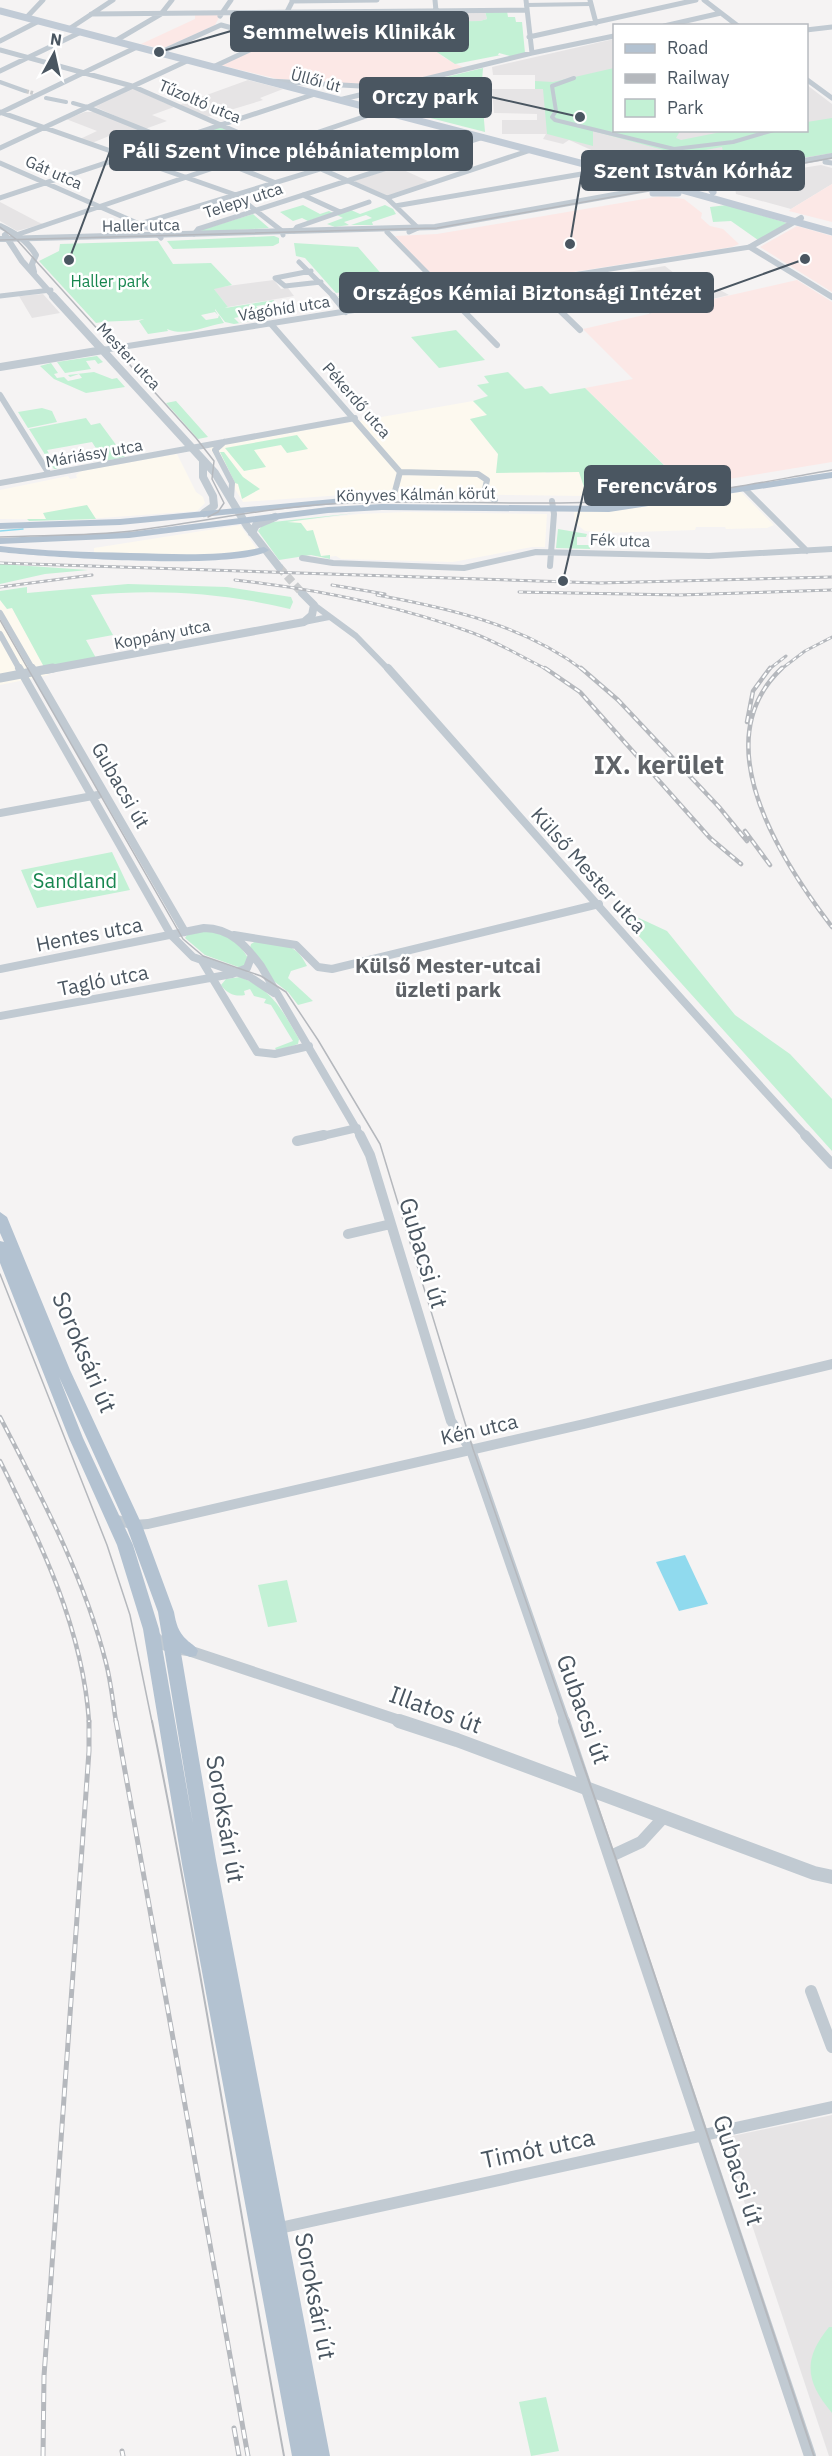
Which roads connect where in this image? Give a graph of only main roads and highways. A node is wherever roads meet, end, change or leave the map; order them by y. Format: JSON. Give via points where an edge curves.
{"nodes":[{"id":1,"x":0,"y":11,"type":"edge"},
{"id":2,"x":569,"y":160,"type":"junction"},
{"id":3,"x":698,"y":179,"type":"road end"},
{"id":4,"x":648,"y":181,"type":"junction"},
{"id":5,"x":666,"y":183,"type":"junction"},
{"id":6,"x":708,"y":183,"type":"road end"},
{"id":7,"x":692,"y":190,"type":"junction"},
{"id":8,"x":712,"y":192,"type":"junction"},
{"id":9,"x":798,"y":220,"type":"junction"},
{"id":10,"x":832,"y":226,"type":"edge"},
{"id":11,"x":832,"y":232,"type":"edge"},
{"id":12,"x":832,"y":467,"type":"edge"},
{"id":13,"x":832,"y":475,"type":"edge"},
{"id":14,"x":553,"y":506,"type":"junction"},
{"id":15,"x":88,"y":524,"type":"junction"},
{"id":16,"x":0,"y":525,"type":"edge"},
{"id":17,"x":204,"y":526,"type":"junction"},
{"id":18,"x":0,"y":536,"type":"edge"},
{"id":19,"x":0,"y":541,"type":"edge"},
{"id":20,"x":0,"y":548,"type":"edge"},
{"id":21,"x":264,"y":550,"type":"road end"},
{"id":22,"x":0,"y":1216,"type":"edge"},
{"id":23,"x":0,"y":1246,"type":"edge"},
{"id":24,"x":302,"y":2456,"type":"edge"},
{"id":25,"x":320,"y":2456,"type":"edge"}],
"edges":[{"from":1,"to":2,"type":"main road","name":"Üllői út"},
{"from":2,"to":4,"type":"main road","name":"Üllői út"},
{"from":2,"to":5,"type":"main road","name":"Üllői út"},
{"from":3,"to":5,"type":"main road"},
{"from":4,"to":5,"type":"main road","name":"Üllői út"},
{"from":4,"to":7,"type":"main road","via":[[651,192]]},
{"from":5,"to":7,"type":"main road","name":"Üllői út"},
{"from":6,"to":8,"type":"main road"},
{"from":7,"to":8,"type":"main road","name":"Üllői út"},
{"from":7,"to":9,"type":"main road","name":"Üllői út"},
{"from":8,"to":9,"type":"main road","name":"Üllői út"},
{"from":9,"to":10,"type":"main road","name":"Üllői út"},
{"from":9,"to":11,"type":"main road","name":"Üllői út"},
{"from":12,"to":14,"type":"main road","name":"Könyves Kálmán körút","via":[[654,495]]},
{"from":13,"to":14,"type":"main road","name":"Könyves Kálmán körút","via":[[627,507]]},
{"from":14,"to":15,"type":"main road","name":"Könyves Kálmán körút","via":[[495,500],[387,498]]},
{"from":14,"to":17,"type":"main road","name":"Könyves Kálmán körút","via":[[382,507]]},
{"from":15,"to":16,"type":"main road","name":"Könyves Kálmán körút"},
{"from":15,"to":18,"type":"main road"},
{"from":17,"to":19,"type":"main road","name":"Könyves Kálmán körút","via":[[107,537]]},
{"from":17,"to":20,"type":"main road","via":[[104,543]]},
{"from":20,"to":21,"type":"main road","via":[[199,558],[234,557]]},
{"from":22,"to":25,"type":"main road","name":"Soroksári út","via":[[63,1370],[134,1525],[157,1581],[170,1628],[179,1643],[203,1839]]},
{"from":23,"to":24,"type":"main road","name":"Soroksári út","via":[[76,1438],[125,1545],[151,1629]]}]}
